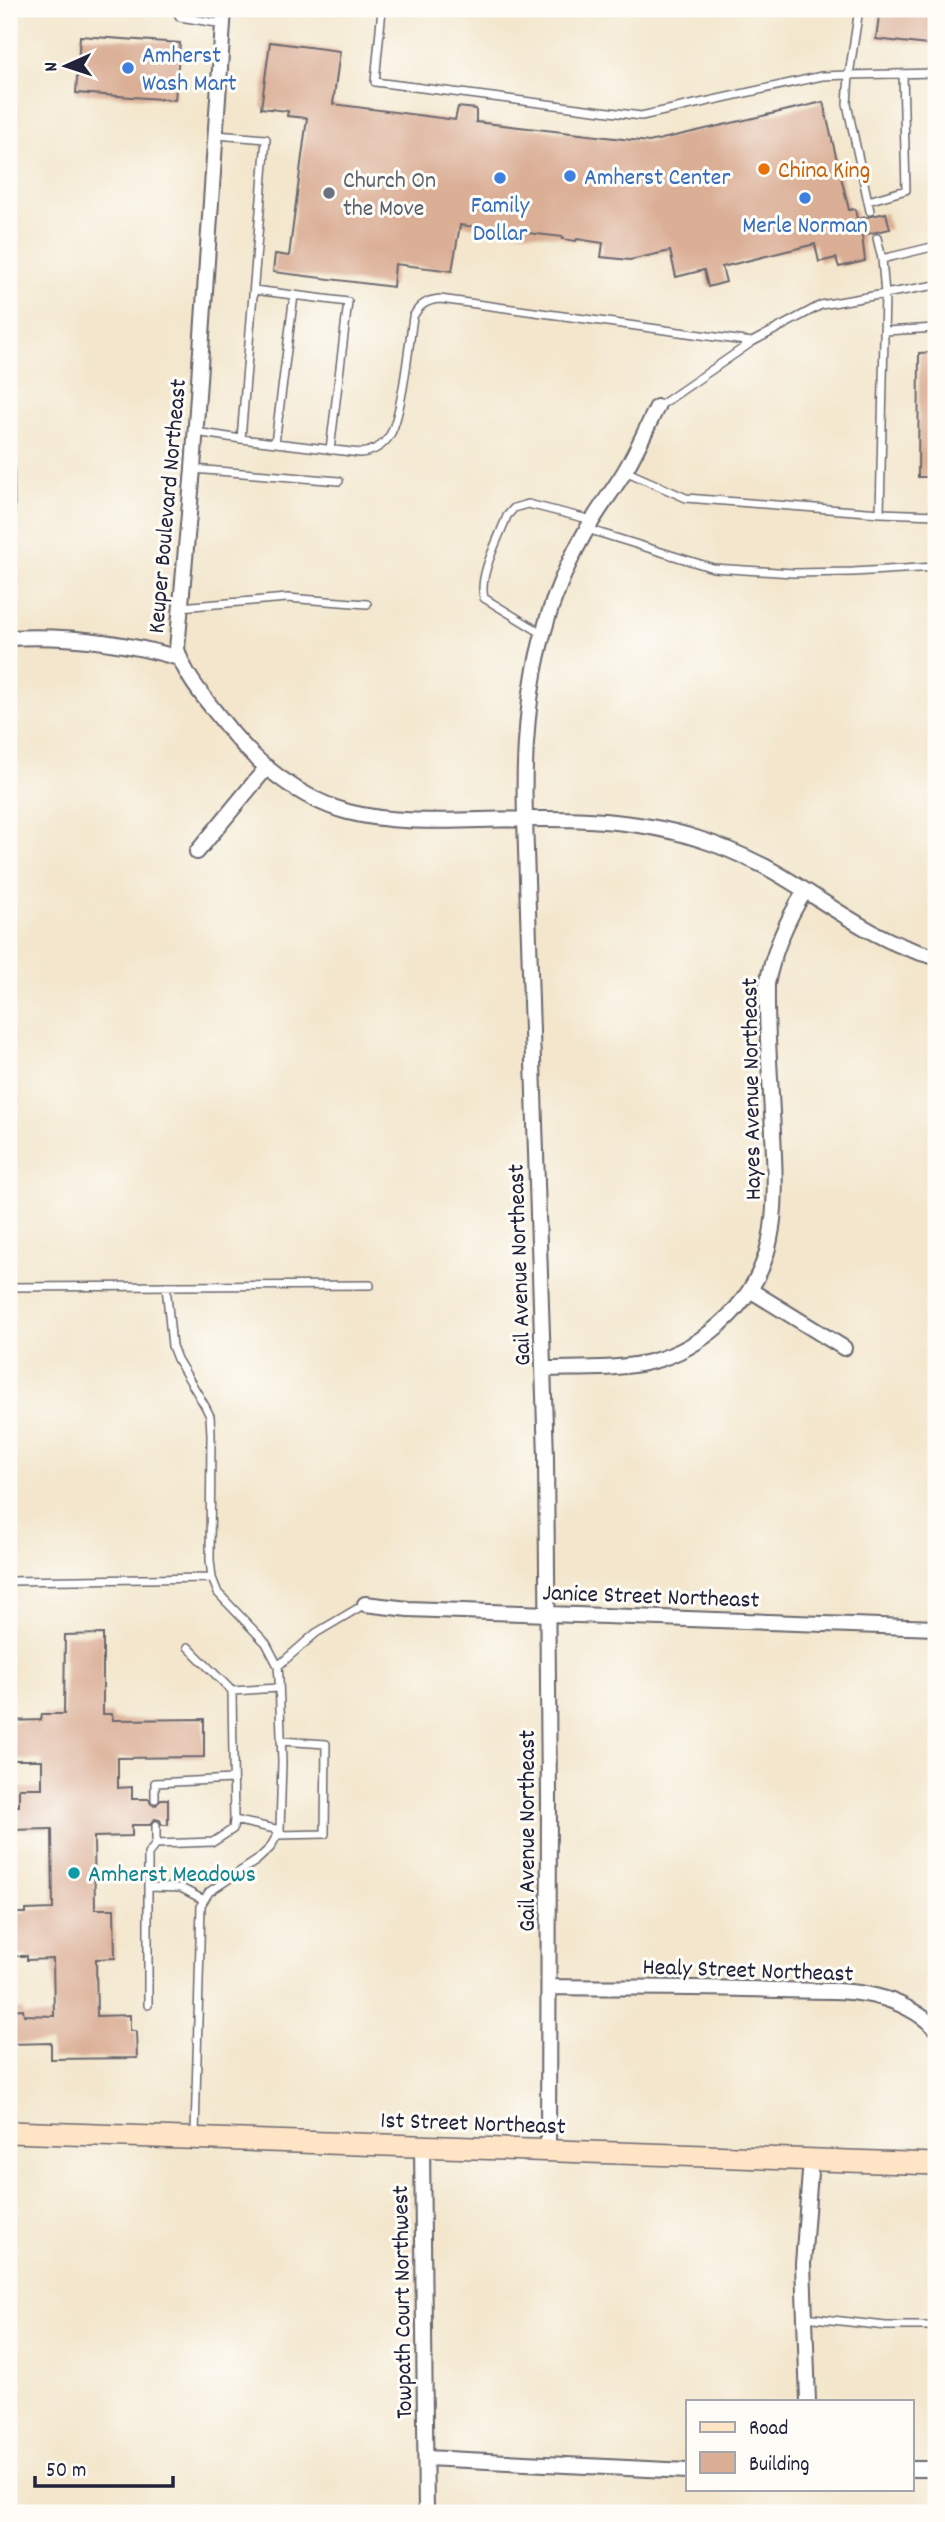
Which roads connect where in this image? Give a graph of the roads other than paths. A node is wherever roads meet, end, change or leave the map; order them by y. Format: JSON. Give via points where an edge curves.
{"nodes":[{"id":1,"x":175,"y":9,"type":"edge"},
{"id":2,"x":224,"y":9,"type":"edge"},
{"id":3,"x":382,"y":9,"type":"edge"},
{"id":4,"x":859,"y":9,"type":"edge"},
{"id":5,"x":223,"y":24,"type":"junction"},
{"id":6,"x":903,"y":74,"type":"junction"},
{"id":7,"x":936,"y":74,"type":"edge"},
{"id":8,"x":849,"y":75,"type":"junction"},
{"id":9,"x":216,"y":135,"type":"junction"},
{"id":10,"x":868,"y":201,"type":"junction"},
{"id":11,"x":870,"y":211,"type":"dead end"},
{"id":12,"x":877,"y":238,"type":"dead end"},
{"id":13,"x":936,"y":246,"type":"edge"},
{"id":14,"x":882,"y":259,"type":"junction"},
{"id":15,"x":936,"y":285,"type":"edge"},
{"id":16,"x":254,"y":290,"type":"junction"},
{"id":17,"x":885,"y":293,"type":"junction"},
{"id":18,"x":294,"y":295,"type":"junction"},
{"id":19,"x":936,"y":328,"type":"edge"},
{"id":20,"x":885,"y":331,"type":"junction"},
{"id":21,"x":752,"y":342,"type":"junction"},
{"id":22,"x":9,"y":388,"type":"edge"},
{"id":23,"x":657,"y":407,"type":"joint"},
{"id":24,"x":196,"y":432,"type":"junction"},
{"id":25,"x":241,"y":439,"type":"junction"},
{"id":26,"x":275,"y":443,"type":"junction"},
{"id":27,"x":330,"y":450,"type":"junction"},
{"id":28,"x":10,"y":461,"type":"edge"},
{"id":29,"x":193,"y":469,"type":"junction"},
{"id":30,"x":625,"y":471,"type":"junction"},
{"id":31,"x":339,"y":481,"type":"dead end"},
{"id":32,"x":880,"y":513,"type":"junction"},
{"id":33,"x":936,"y":515,"type":"edge"},
{"id":34,"x":590,"y":524,"type":"junction"},
{"id":35,"x":9,"y":529,"type":"edge"},
{"id":36,"x":936,"y":567,"type":"edge"},
{"id":37,"x":367,"y":604,"type":"dead end"},
{"id":38,"x":180,"y":607,"type":"junction"},
{"id":39,"x":543,"y":634,"type":"junction"},
{"id":40,"x":9,"y":638,"type":"edge"},
{"id":41,"x":179,"y":658,"type":"junction"},
{"id":42,"x":267,"y":767,"type":"junction"},
{"id":43,"x":525,"y":819,"type":"junction"},
{"id":44,"x":197,"y":852,"type":"dead end"},
{"id":45,"x":805,"y":891,"type":"junction"},
{"id":46,"x":936,"y":957,"type":"edge"},
{"id":47,"x":370,"y":1285,"type":"dead end"},
{"id":48,"x":166,"y":1286,"type":"junction"},
{"id":49,"x":9,"y":1287,"type":"edge"},
{"id":50,"x":750,"y":1290,"type":"junction"},
{"id":51,"x":844,"y":1348,"type":"dead end"},
{"id":52,"x":544,"y":1369,"type":"junction"},
{"id":53,"x":212,"y":1577,"type":"junction"},
{"id":54,"x":9,"y":1581,"type":"edge"},
{"id":55,"x":365,"y":1604,"type":"joint"},
{"id":56,"x":548,"y":1615,"type":"junction"},
{"id":57,"x":936,"y":1628,"type":"edge"},
{"id":58,"x":188,"y":1647,"type":"dead end"},
{"id":59,"x":278,"y":1666,"type":"junction"},
{"id":60,"x":279,"y":1688,"type":"junction"},
{"id":61,"x":232,"y":1691,"type":"junction"},
{"id":62,"x":281,"y":1741,"type":"junction"},
{"id":63,"x":233,"y":1779,"type":"junction"},
{"id":64,"x":155,"y":1798,"type":"dead end"},
{"id":65,"x":234,"y":1820,"type":"junction"},
{"id":66,"x":156,"y":1825,"type":"dead end"},
{"id":67,"x":279,"y":1832,"type":"junction"},
{"id":68,"x":156,"y":1844,"type":"junction"},
{"id":69,"x":148,"y":1887,"type":"junction"},
{"id":70,"x":204,"y":1900,"type":"junction"},
{"id":71,"x":548,"y":1987,"type":"junction"},
{"id":72,"x":148,"y":2005,"type":"dead end"},
{"id":73,"x":936,"y":2029,"type":"edge"},
{"id":74,"x":9,"y":2132,"type":"edge"},
{"id":75,"x":195,"y":2139,"type":"junction"},
{"id":76,"x":422,"y":2146,"type":"junction"},
{"id":77,"x":548,"y":2151,"type":"junction"},
{"id":78,"x":811,"y":2159,"type":"junction"},
{"id":79,"x":936,"y":2164,"type":"edge"},
{"id":80,"x":804,"y":2317,"type":"junction"},
{"id":81,"x":936,"y":2326,"type":"edge"},
{"id":82,"x":808,"y":2400,"type":"edge"},
{"id":83,"x":426,"y":2458,"type":"junction"},
{"id":84,"x":914,"y":2469,"type":"edge"},
{"id":85,"x":936,"y":2469,"type":"edge"},
{"id":86,"x":686,"y":2471,"type":"edge"},
{"id":87,"x":426,"y":2513,"type":"edge"}],
"edges":[{"from":1,"to":5,"type":"lane","via":[[180,17]]},
{"from":2,"to":5,"type":"street","name":"Keuper Boulevard Northeast"},
{"from":3,"to":8,"type":"lane","via":[[375,82],[641,116],[821,76]]},
{"from":4,"to":8,"type":"lane"},
{"from":5,"to":9,"type":"street","name":"Keuper Boulevard Northeast"},
{"from":6,"to":7,"type":"lane"},
{"from":6,"to":8,"type":"lane"},
{"from":6,"to":10,"type":"lane","via":[[906,191]]},
{"from":8,"to":10,"type":"lane","via":[[846,104]]},
{"from":9,"to":16,"type":"lane","via":[[267,139]]},
{"from":9,"to":24,"type":"street","name":"Keuper Boulevard Northeast"},
{"from":10,"to":11,"type":"lane"},
{"from":12,"to":14,"type":"lane"},
{"from":13,"to":14,"type":"lane"},
{"from":14,"to":17,"type":"lane"},
{"from":15,"to":17,"type":"lane"},
{"from":16,"to":18,"type":"lane"},
{"from":16,"to":25,"type":"lane"},
{"from":17,"to":20,"type":"lane"},
{"from":17,"to":21,"type":"lane","via":[[821,305]]},
{"from":18,"to":26,"type":"lane"},
{"from":18,"to":27,"type":"lane","via":[[348,302]]},
{"from":19,"to":20,"type":"lane"},
{"from":20,"to":32,"type":"lane"},
{"from":21,"to":23,"type":"lane"},
{"from":21,"to":27,"type":"lane","via":[[431,300],[413,317],[397,418],[388,438],[367,453]]},
{"from":22,"to":28,"type":"lane"},
{"from":23,"to":30,"type":"street","name":"Gail Avenue Northeast"},
{"from":24,"to":25,"type":"lane"},
{"from":24,"to":29,"type":"street","name":"Keuper Boulevard Northeast"},
{"from":25,"to":26,"type":"lane"},
{"from":26,"to":27,"type":"lane"},
{"from":28,"to":35,"type":"lane"},
{"from":29,"to":31,"type":"lane"},
{"from":29,"to":38,"type":"street","name":"Keuper Boulevard Northeast"},
{"from":30,"to":32,"type":"lane","via":[[686,498]]},
{"from":30,"to":34,"type":"street","name":"Gail Avenue Northeast"},
{"from":32,"to":33,"type":"lane"},
{"from":34,"to":36,"type":"lane","via":[[713,568],[805,573]]},
{"from":34,"to":39,"type":"street","name":"Gail Avenue Northeast","via":[[552,604]]},
{"from":34,"to":39,"type":"lane","via":[[528,504],[514,508],[508,516],[485,574],[484,598]]},
{"from":37,"to":38,"type":"lane","via":[[287,598]]},
{"from":38,"to":41,"type":"street","name":"Keuper Boulevard Northeast"},
{"from":39,"to":43,"type":"street","name":"Gail Avenue Northeast","via":[[524,745]]},
{"from":40,"to":41,"type":"street","via":[[102,641]]},
{"from":41,"to":42,"type":"street","name":"Keuper Boulevard Northeast","via":[[233,734]]},
{"from":42,"to":43,"type":"street","name":"Keuper Boulevard Northeast","via":[[307,795],[348,812],[397,820]]},
{"from":42,"to":44,"type":"street"},
{"from":43,"to":45,"type":"street","name":"Keuper Boulevard Northeast","via":[[635,825],[694,837],[763,866]]},
{"from":43,"to":52,"type":"street","name":"Gail Avenue Northeast"},
{"from":45,"to":46,"type":"street","name":"Keuper Boulevard Northeast","via":[[869,932]]},
{"from":45,"to":50,"type":"street","name":"Hayes Avenue Northeast","via":[[781,932],[767,984],[776,1208],[769,1250]]},
{"from":47,"to":48,"type":"lane"},
{"from":48,"to":49,"type":"lane"},
{"from":48,"to":53,"type":"lane","via":[[172,1346],[210,1416]]},
{"from":50,"to":51,"type":"street"},
{"from":50,"to":52,"type":"street","name":"Hayes Avenue Northeast","via":[[709,1334],[663,1358],[622,1367]]},
{"from":52,"to":56,"type":"street","name":"Gail Avenue Northeast"},
{"from":53,"to":54,"type":"lane"},
{"from":53,"to":59,"type":"lane","via":[[218,1593],[266,1643]]},
{"from":55,"to":56,"type":"street","name":"Janice Street Northeast"},
{"from":55,"to":59,"type":"lane","via":[[316,1633]]},
{"from":56,"to":57,"type":"street","name":"Janice Street Northeast"},
{"from":56,"to":71,"type":"street","name":"Gail Avenue Northeast"},
{"from":58,"to":61,"type":"lane"},
{"from":59,"to":60,"type":"lane"},
{"from":60,"to":61,"type":"lane"},
{"from":60,"to":62,"type":"lane"},
{"from":61,"to":63,"type":"lane"},
{"from":62,"to":67,"type":"lane"},
{"from":62,"to":67,"type":"lane","via":[[326,1744],[325,1834]]},
{"from":63,"to":64,"type":"lane","via":[[155,1783]]},
{"from":63,"to":65,"type":"lane"},
{"from":65,"to":67,"type":"lane"},
{"from":65,"to":68,"type":"lane","via":[[233,1829],[213,1842]]},
{"from":66,"to":68,"type":"lane"},
{"from":67,"to":70,"type":"lane","via":[[256,1861],[221,1882]]},
{"from":68,"to":69,"type":"lane","via":[[148,1854]]},
{"from":69,"to":70,"type":"lane","via":[[181,1888]]},
{"from":69,"to":72,"type":"lane"},
{"from":70,"to":75,"type":"lane","via":[[199,1920]]},
{"from":71,"to":73,"type":"street","name":"Healy Street Northeast","via":[[752,1989],[875,1996],[901,2005]]},
{"from":71,"to":77,"type":"street","name":"Gail Avenue Northeast"},
{"from":74,"to":75,"type":"main road","name":"1st Street Northeast"},
{"from":75,"to":76,"type":"main road","name":"1st Street Northeast"},
{"from":76,"to":77,"type":"main road","name":"1st Street Northeast"},
{"from":76,"to":83,"type":"street","name":"Towpath Court Northwest"},
{"from":77,"to":78,"type":"main road","name":"1st Street Northeast"},
{"from":78,"to":79,"type":"main road","name":"1st Street Northeast"},
{"from":78,"to":80,"type":"street"},
{"from":80,"to":81,"type":"lane"},
{"from":80,"to":82,"type":"street"},
{"from":83,"to":86,"type":"street"},
{"from":83,"to":87,"type":"street","name":"Towpath Court Northwest"},
{"from":84,"to":85,"type":"street"}]}
